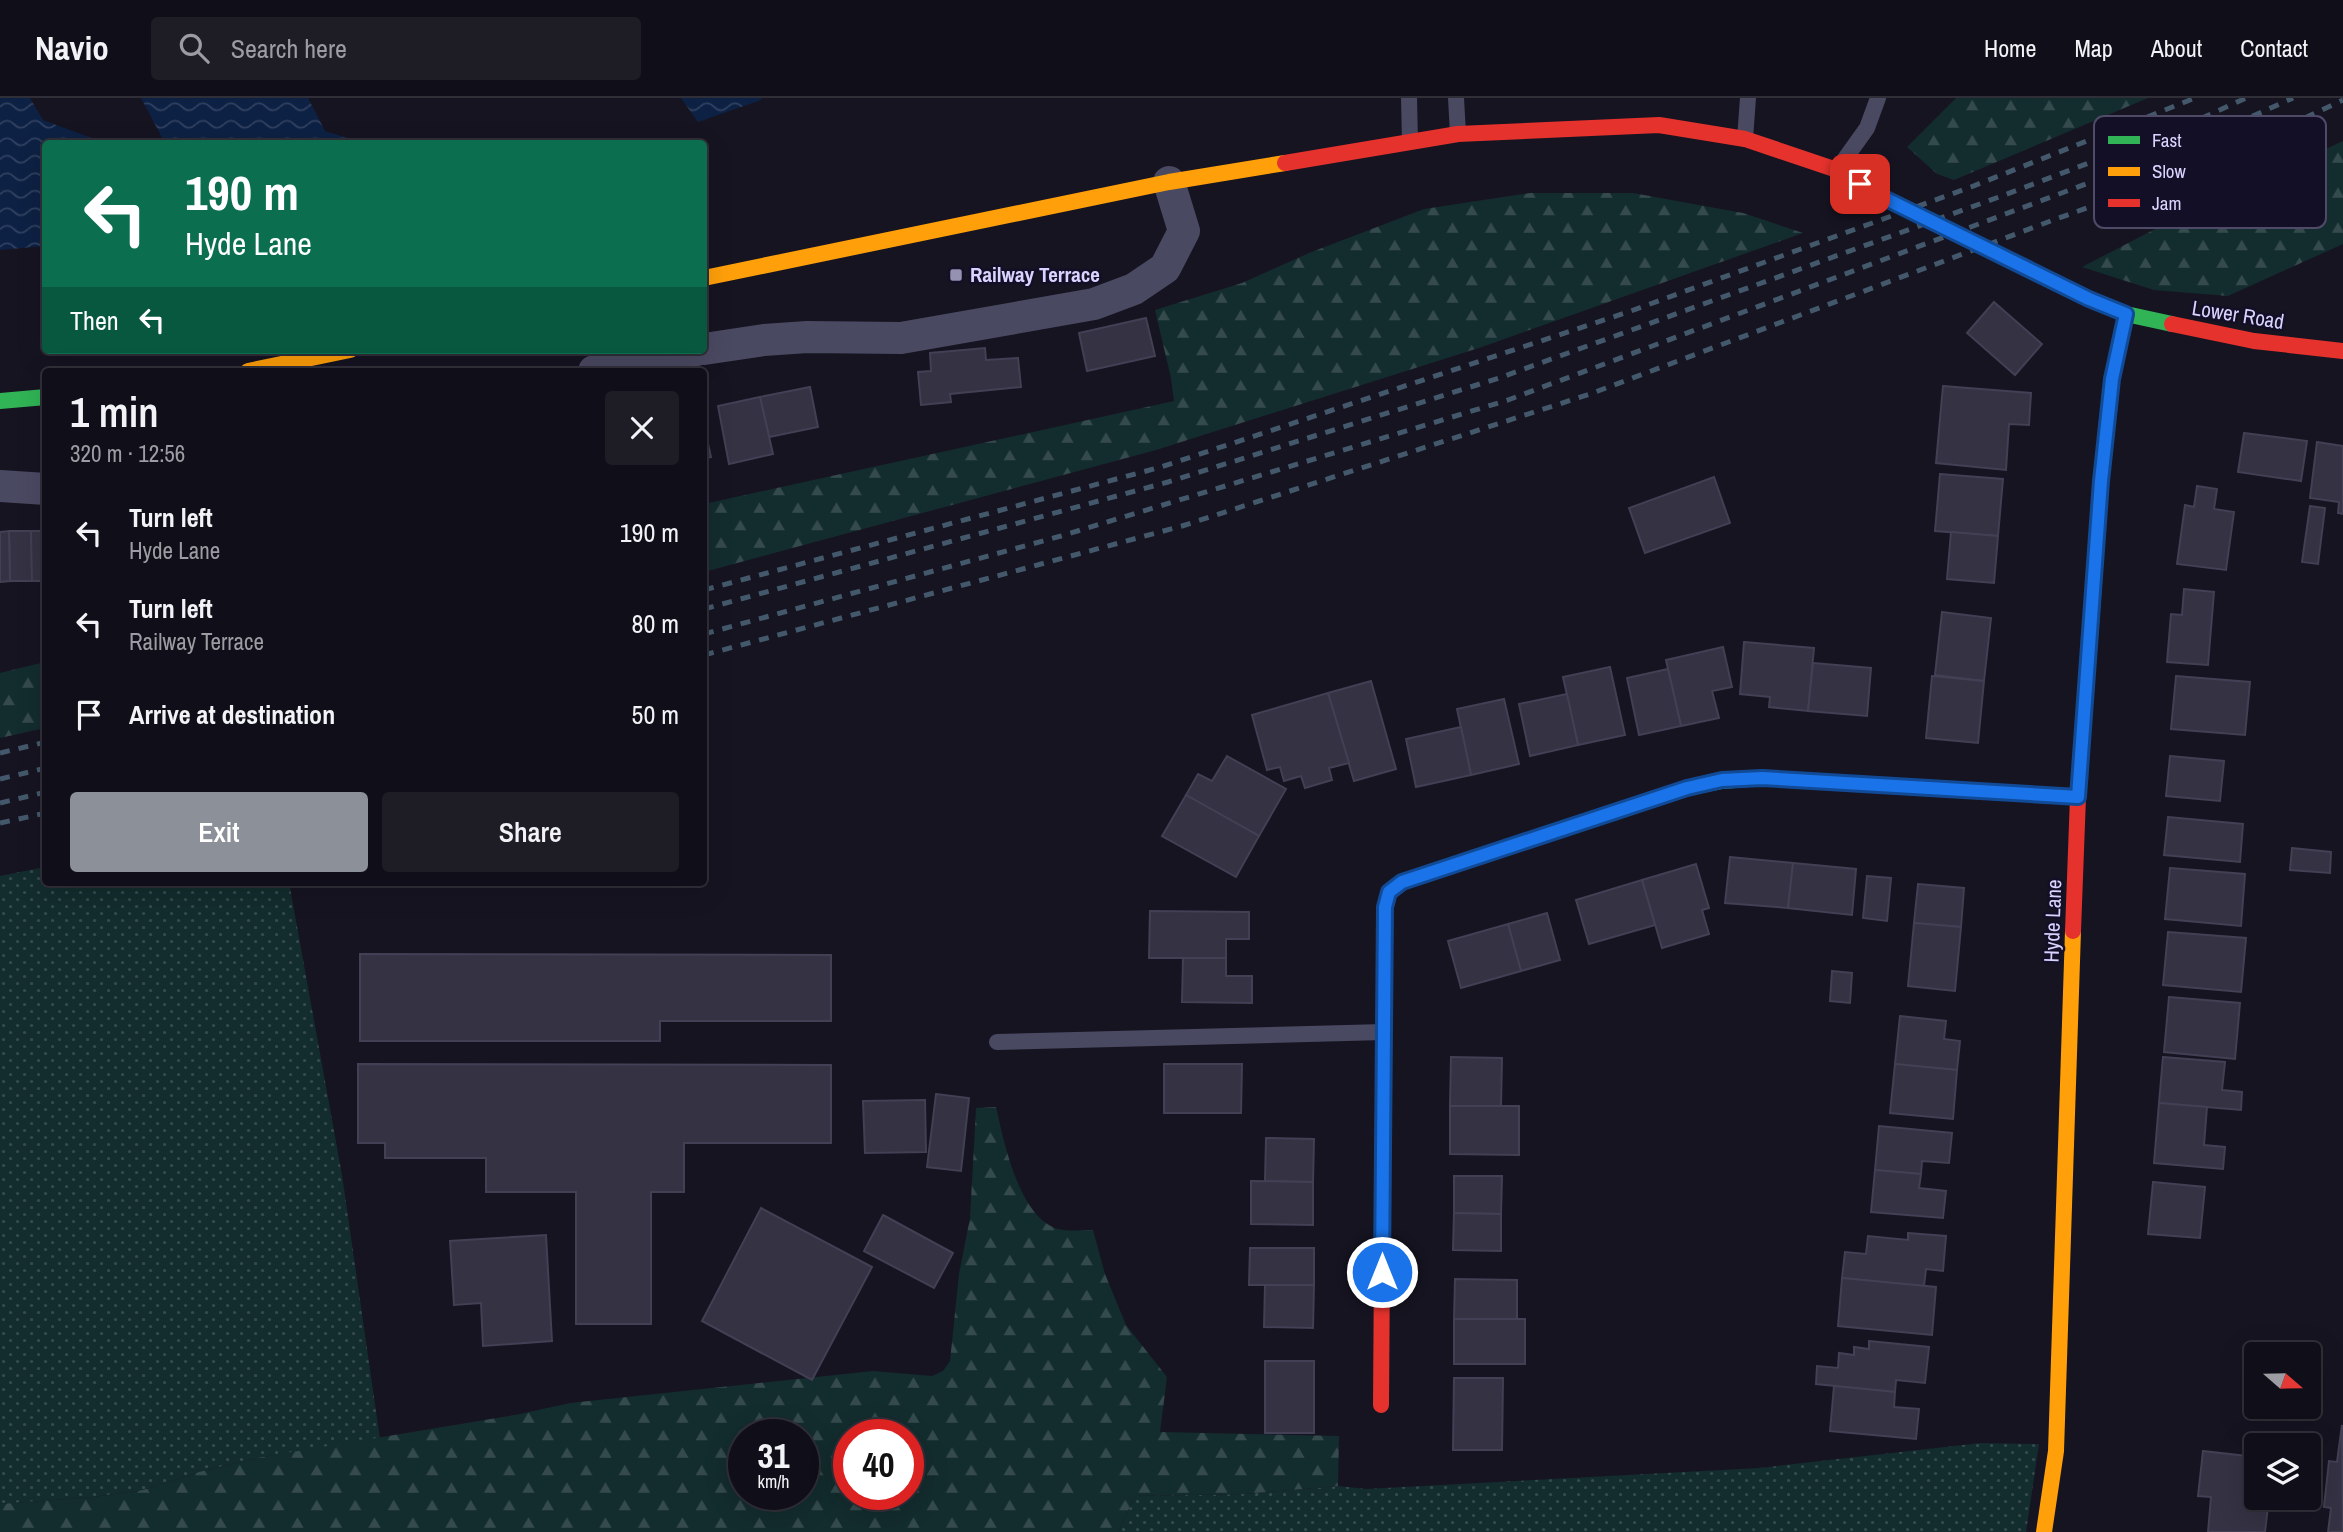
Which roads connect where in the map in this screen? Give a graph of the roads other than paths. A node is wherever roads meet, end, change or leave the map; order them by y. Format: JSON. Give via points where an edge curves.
{"nodes":[{"id":1,"x":1409,"y":98,"type":"edge"},
{"id":2,"x":1456,"y":98,"type":"edge"},
{"id":3,"x":1748,"y":98,"type":"edge"},
{"id":4,"x":1878,"y":98,"type":"edge"},
{"id":5,"x":1458,"y":134,"type":"junction"},
{"id":6,"x":1745,"y":139,"type":"junction"},
{"id":7,"x":1410,"y":142,"type":"junction"},
{"id":8,"x":1837,"y":170,"type":"junction"},
{"id":9,"x":1169,"y":182,"type":"junction"},
{"id":10,"x":707,"y":277,"type":"edge"},
{"id":11,"x":2126,"y":314,"type":"junction"},
{"id":12,"x":707,"y":349,"type":"edge"},
{"id":13,"x":2343,"y":351,"type":"edge"},
{"id":14,"x":331,"y":354,"type":"edge"},
{"id":15,"x":671,"y":354,"type":"edge"},
{"id":16,"x":263,"y":368,"type":"edge"},
{"id":17,"x":604,"y":368,"type":"edge"},
{"id":18,"x":42,"y":397,"type":"edge"},
{"id":19,"x":0,"y":401,"type":"edge"},
{"id":20,"x":0,"y":486,"type":"edge"},
{"id":21,"x":42,"y":489,"type":"edge"},
{"id":22,"x":2078,"y":797,"type":"junction"},
{"id":23,"x":1384,"y":1032,"type":"junction"},
{"id":24,"x":997,"y":1042,"type":"dead end"},
{"id":25,"x":1381,"y":1405,"type":"dead end"},
{"id":26,"x":2044,"y":1532,"type":"edge"}],
"edges":[{"from":1,"to":7,"type":"lane"},
{"from":2,"to":5,"type":"lane"},
{"from":3,"to":6,"type":"lane"},
{"from":4,"to":8,"type":"lane","via":[[1867,128]]},
{"from":5,"to":6,"type":"street","via":[[1659,125]]},
{"from":5,"to":7,"type":"street"},
{"from":6,"to":8,"type":"street"},
{"from":7,"to":9,"type":"street"},
{"from":8,"to":11,"type":"street","via":[[1882,197]]},
{"from":9,"to":10,"type":"street"},
{"from":9,"to":12,"type":"street","via":[[1184,231],[1165,268],[1134,289],[1094,303],[901,338],[807,337]]},
{"from":11,"to":13,"type":"street","name":"Lower Road","via":[[2254,341]]},
{"from":11,"to":22,"type":"street","name":"Hyde Lane","via":[[2112,379],[2101,481]]},
{"from":14,"to":16,"type":"street"},
{"from":15,"to":17,"type":"street"},
{"from":18,"to":19,"type":"street"},
{"from":20,"to":21,"type":"street"},
{"from":22,"to":23,"type":"street","via":[[1762,778],[1722,780],[1415,877],[1389,892],[1385,907]]},
{"from":22,"to":26,"type":"street","name":"Hyde Lane","via":[[2056,1451]]},
{"from":23,"to":24,"type":"lane"},
{"from":23,"to":25,"type":"street"}]}
